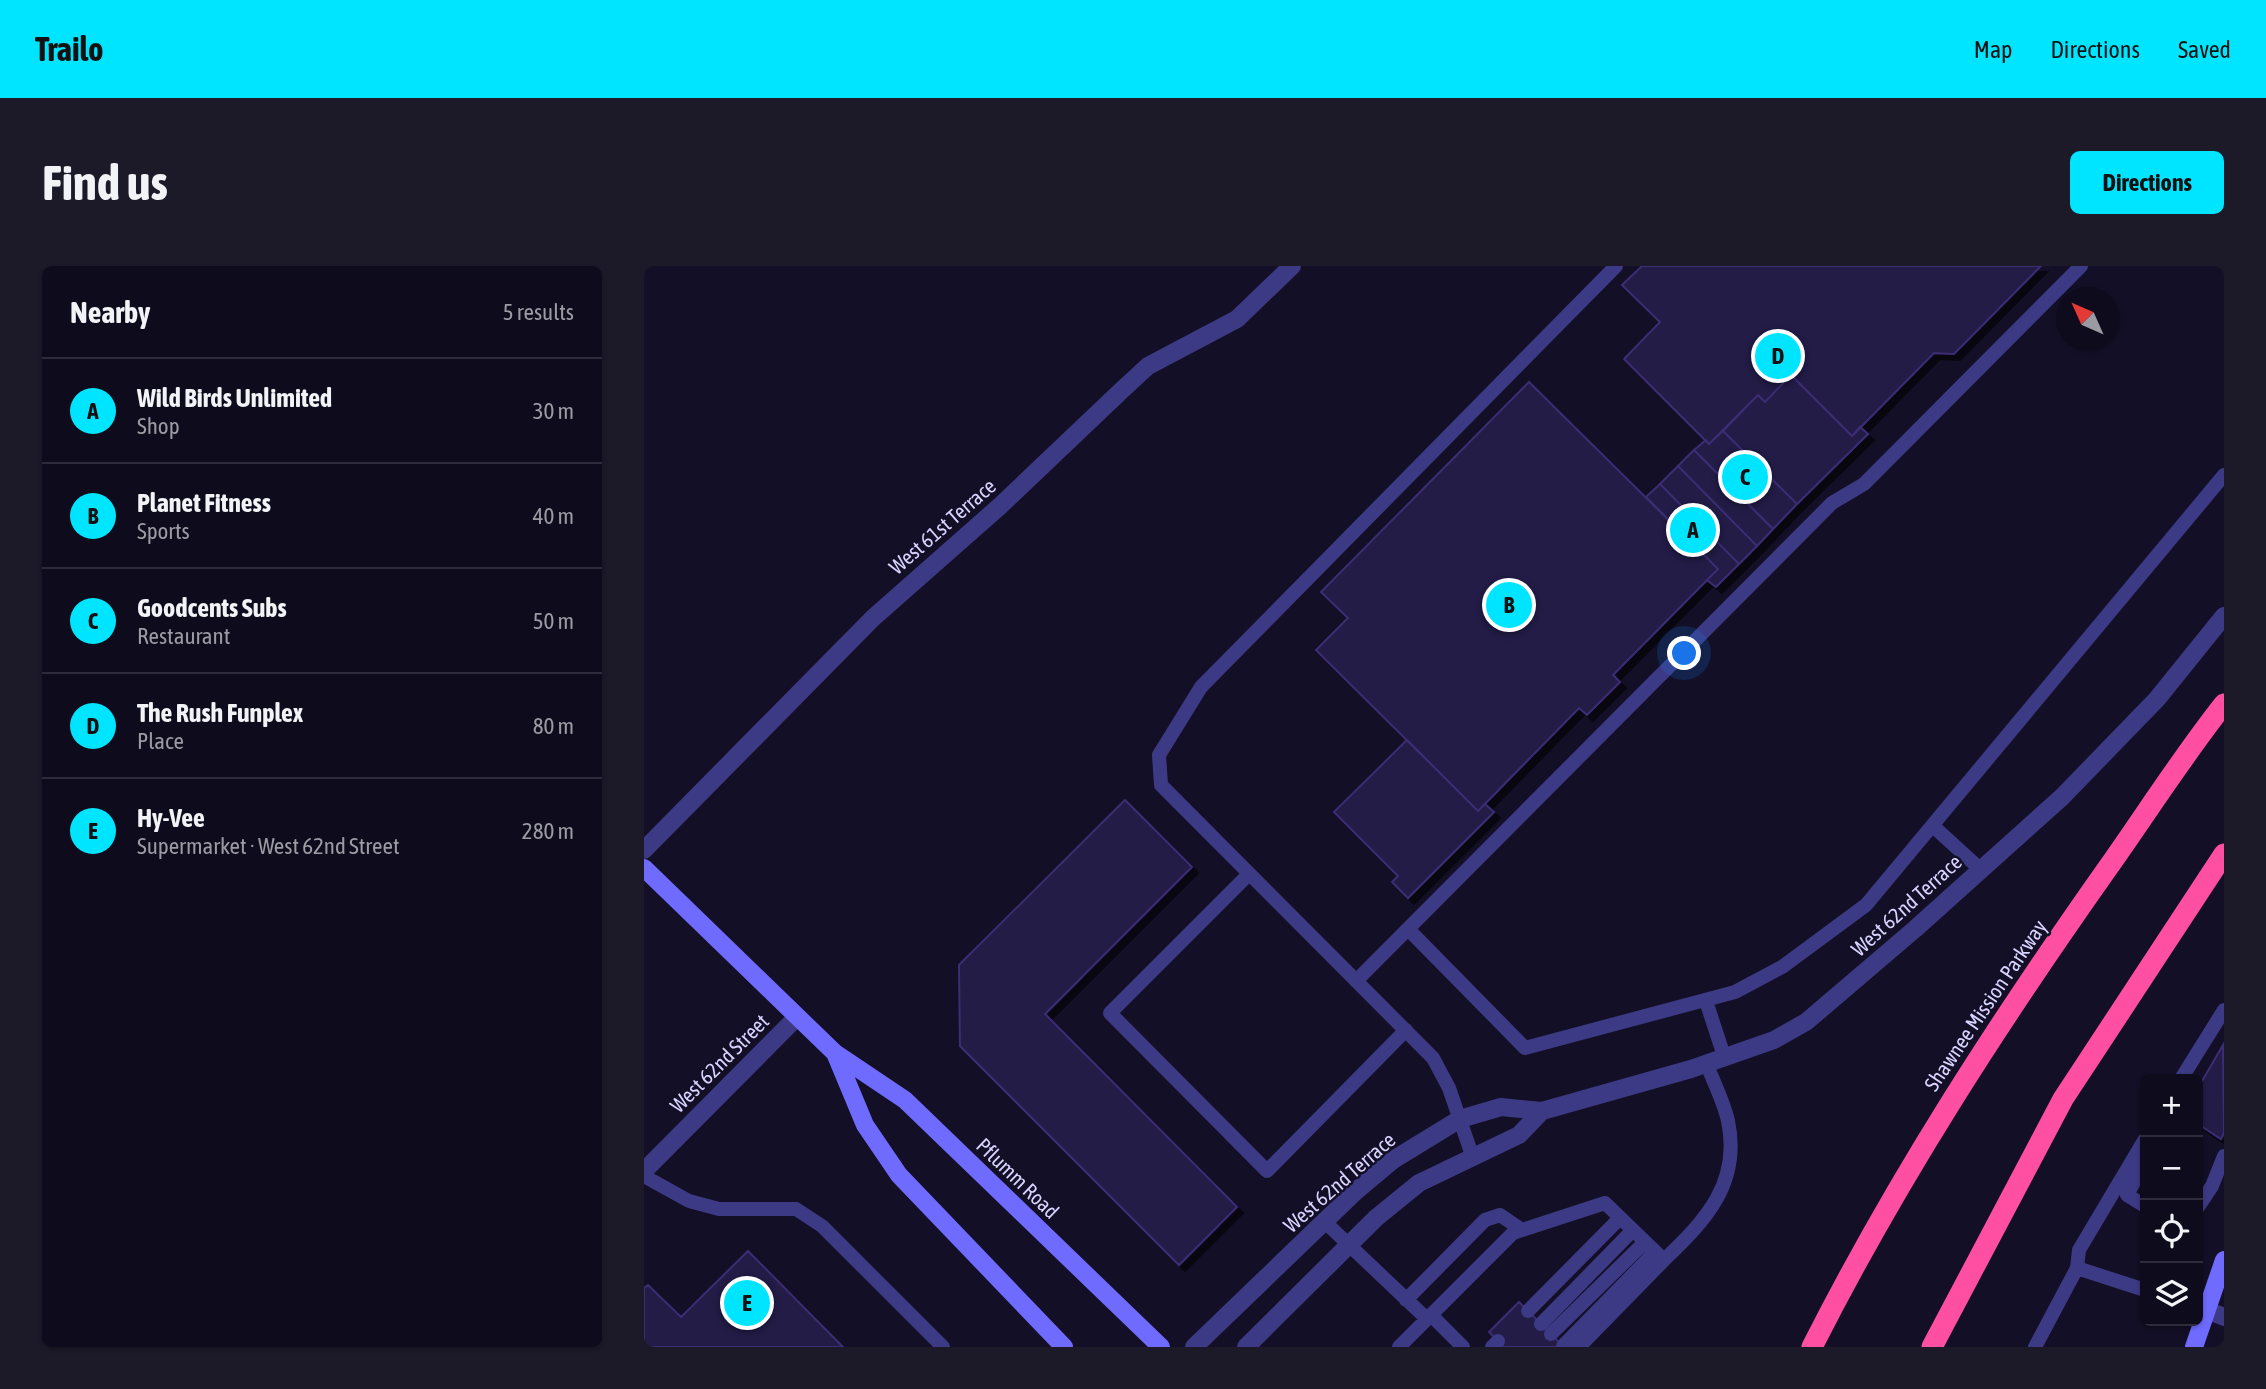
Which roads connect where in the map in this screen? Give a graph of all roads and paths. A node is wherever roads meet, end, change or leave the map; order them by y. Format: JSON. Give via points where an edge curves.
{"nodes":[{"id":1,"x":1292,"y":266,"type":"edge"},
{"id":2,"x":1616,"y":266,"type":"edge"},
{"id":3,"x":2081,"y":266,"type":"edge"},
{"id":4,"x":2224,"y":475,"type":"edge"},
{"id":5,"x":2224,"y":616,"type":"edge"},
{"id":6,"x":2221,"y":714,"type":"edge"},
{"id":7,"x":1933,"y":826,"type":"junction"},
{"id":8,"x":644,"y":849,"type":"edge"},
{"id":9,"x":2224,"y":854,"type":"edge"},
{"id":10,"x":644,"y":868,"type":"edge"},
{"id":11,"x":1980,"y":869,"type":"junction"},
{"id":12,"x":1249,"y":874,"type":"junction"},
{"id":13,"x":1408,"y":929,"type":"junction"},
{"id":14,"x":1356,"y":981,"type":"junction"},
{"id":15,"x":1706,"y":1001,"type":"junction"},
{"id":16,"x":2224,"y":1010,"type":"edge"},
{"id":17,"x":797,"y":1017,"type":"junction"},
{"id":18,"x":1406,"y":1030,"type":"junction"},
{"id":19,"x":835,"y":1053,"type":"junction"},
{"id":20,"x":1725,"y":1059,"type":"junction"},
{"id":21,"x":1707,"y":1065,"type":"junction"},
{"id":22,"x":2184,"y":1074,"type":"edge"},
{"id":23,"x":1542,"y":1111,"type":"junction"},
{"id":24,"x":1460,"y":1119,"type":"junction"},
{"id":25,"x":2140,"y":1147,"type":"edge"},
{"id":26,"x":1472,"y":1155,"type":"junction"},
{"id":27,"x":2224,"y":1156,"type":"edge"},
{"id":28,"x":644,"y":1173,"type":"edge"},
{"id":29,"x":2140,"y":1175,"type":"edge"},
{"id":30,"x":2202,"y":1200,"type":"edge"},
{"id":31,"x":2140,"y":1203,"type":"edge"},
{"id":32,"x":1620,"y":1218,"type":"junction"},
{"id":33,"x":1325,"y":1222,"type":"junction"},
{"id":34,"x":1522,"y":1230,"type":"junction"},
{"id":35,"x":1633,"y":1230,"type":"junction"},
{"id":36,"x":1348,"y":1245,"type":"junction"},
{"id":37,"x":1655,"y":1251,"type":"junction"},
{"id":38,"x":2224,"y":1260,"type":"edge"},
{"id":39,"x":2077,"y":1268,"type":"junction"},
{"id":40,"x":2140,"y":1288,"type":"edge"},
{"id":41,"x":1406,"y":1300,"type":"junction"},
{"id":42,"x":2203,"y":1307,"type":"edge"},
{"id":43,"x":2203,"y":1309,"type":"edge"},
{"id":44,"x":1528,"y":1311,"type":"dead end"},
{"id":45,"x":1429,"y":1317,"type":"junction"},
{"id":46,"x":2224,"y":1317,"type":"edge"},
{"id":47,"x":2198,"y":1326,"type":"edge"},
{"id":48,"x":1563,"y":1346,"type":"edge"},
{"id":49,"x":943,"y":1347,"type":"edge"},
{"id":50,"x":1064,"y":1347,"type":"edge"},
{"id":51,"x":1161,"y":1347,"type":"edge"},
{"id":52,"x":1194,"y":1347,"type":"edge"},
{"id":53,"x":1246,"y":1347,"type":"edge"},
{"id":54,"x":1399,"y":1347,"type":"edge"},
{"id":55,"x":1463,"y":1347,"type":"edge"},
{"id":56,"x":1579,"y":1347,"type":"edge"},
{"id":57,"x":1812,"y":1347,"type":"edge"},
{"id":58,"x":1932,"y":1347,"type":"edge"},
{"id":59,"x":2035,"y":1347,"type":"edge"},
{"id":60,"x":2194,"y":1347,"type":"edge"}],
"edges":[{"from":1,"to":8,"type":"street","name":"West 61st Terrace","via":[[1237,319],[1148,366],[873,618]]},
{"from":2,"to":12,"type":"lane","via":[[1201,687],[1159,755],[1161,785]]},
{"from":3,"to":13,"type":"lane","via":[[1864,484],[1823,512]]},
{"from":4,"to":7,"type":"lane"},
{"from":5,"to":11,"type":"street","name":"West 62nd Terrace","via":[[2157,699],[2110,748]]},
{"from":6,"to":57,"type":"highway","name":"Shawnee Mission Parkway","via":[[2031,978],[1957,1090]]},
{"from":7,"to":11,"type":"lane"},
{"from":7,"to":15,"type":"lane","via":[[1866,905],[1833,931],[1782,967],[1735,992]]},
{"from":9,"to":58,"type":"highway","via":[[2063,1099]]},
{"from":10,"to":17,"type":"main road","name":"Pflumm Road"},
{"from":11,"to":20,"type":"street","name":"West 62nd Terrace","via":[[1806,1022]]},
{"from":12,"to":14,"type":"lane"},
{"from":12,"to":18,"type":"lane","via":[[1110,1013],[1267,1171]]},
{"from":13,"to":14,"type":"lane"},
{"from":13,"to":15,"type":"lane","via":[[1524,1048]]},
{"from":14,"to":18,"type":"lane"},
{"from":15,"to":20,"type":"lane"},
{"from":16,"to":22,"type":"lane"},
{"from":17,"to":19,"type":"main road","name":"Pflumm Road"},
{"from":17,"to":28,"type":"street","name":"West 62nd Street"},
{"from":18,"to":24,"type":"lane","via":[[1433,1058]]},
{"from":19,"to":50,"type":"main road","name":"Pflumm Road","via":[[865,1125],[899,1175]]},
{"from":19,"to":51,"type":"main road","name":"Pflumm Road","via":[[905,1100]]},
{"from":20,"to":21,"type":"street","name":"West 62nd Terrace"},
{"from":21,"to":23,"type":"street","name":"West 62nd Terrace"},
{"from":21,"to":37,"type":"lane","via":[[1728,1118],[1732,1147],[1724,1184],[1703,1222]]},
{"from":23,"to":24,"type":"street","name":"West 62nd Terrace","via":[[1501,1107]]},
{"from":23,"to":26,"type":"street","name":"West 62nd Terrace","via":[[1519,1135]]},
{"from":24,"to":26,"type":"lane"},
{"from":24,"to":33,"type":"street","name":"West 62nd Terrace","via":[[1393,1160]]},
{"from":25,"to":39,"type":"lane","via":[[2079,1250]]},
{"from":26,"to":36,"type":"street","name":"West 62nd Terrace","via":[[1419,1183]]},
{"from":27,"to":30,"type":"lane"},
{"from":28,"to":49,"type":"lane","via":[[689,1202],[719,1209],[796,1209],[822,1226]]},
{"from":29,"to":31,"type":"lane","via":[[2127,1195]]},
{"from":32,"to":34,"type":"lane","via":[[1605,1203]]},
{"from":32,"to":35,"type":"lane"},
{"from":32,"to":44,"type":"lane"},
{"from":33,"to":36,"type":"lane"},
{"from":33,"to":52,"type":"street","name":"West 62nd Terrace"},
{"from":34,"to":41,"type":"lane","via":[[1500,1215],[1485,1220]]},
{"from":34,"to":45,"type":"lane","via":[[1513,1233]]},
{"from":35,"to":37,"type":"lane"},
{"from":35,"to":37,"type":"lane","via":[[1546,1329]]},
{"from":36,"to":41,"type":"lane"},
{"from":36,"to":53,"type":"street","name":"West 62nd Terrace"},
{"from":37,"to":48,"type":"lane"},
{"from":37,"to":56,"type":"lane"},
{"from":38,"to":42,"type":"main road"},
{"from":39,"to":40,"type":"lane"},
{"from":39,"to":59,"type":"lane"},
{"from":41,"to":45,"type":"lane"},
{"from":43,"to":46,"type":"street"},
{"from":45,"to":54,"type":"lane"},
{"from":45,"to":55,"type":"lane"},
{"from":47,"to":60,"type":"main road"}]}
